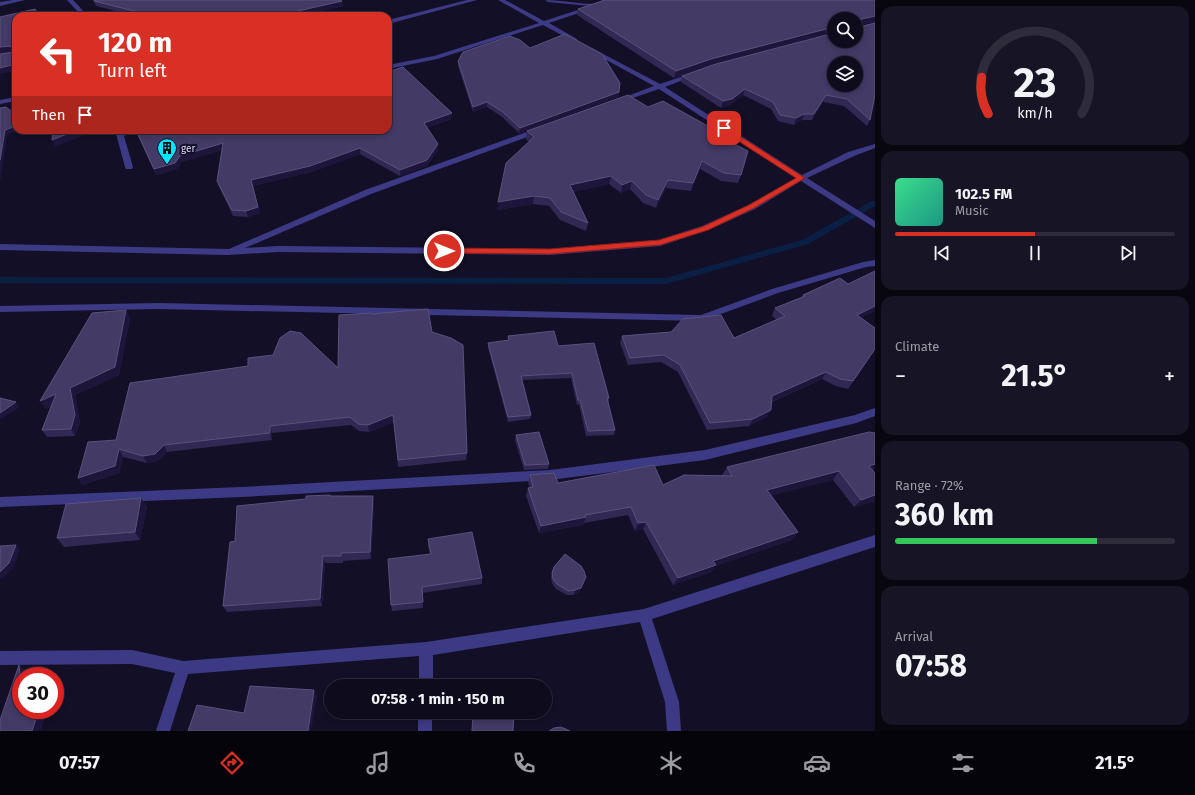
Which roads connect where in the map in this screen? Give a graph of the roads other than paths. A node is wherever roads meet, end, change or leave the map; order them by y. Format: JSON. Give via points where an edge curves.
{"nodes":[{"id":1,"x":22,"y":0,"type":"edge"},
{"id":2,"x":70,"y":0,"type":"edge"},
{"id":3,"x":474,"y":0,"type":"edge"},
{"id":4,"x":501,"y":0,"type":"edge"},
{"id":5,"x":548,"y":0,"type":"edge"},
{"id":6,"x":615,"y":0,"type":"edge"},
{"id":7,"x":0,"y":4,"type":"edge"},
{"id":8,"x":598,"y":6,"type":"junction"},
{"id":9,"x":81,"y":12,"type":"edge"},
{"id":10,"x":392,"y":21,"type":"edge"},
{"id":11,"x":545,"y":24,"type":"junction"},
{"id":12,"x":578,"y":42,"type":"edge"},
{"id":13,"x":585,"y":46,"type":"edge"},
{"id":14,"x":392,"y":66,"type":"edge"},
{"id":15,"x":699,"y":72,"type":"edge"},
{"id":16,"x":659,"y":86,"type":"junction"},
{"id":17,"x":12,"y":100,"type":"edge"},
{"id":18,"x":0,"y":102,"type":"edge"},
{"id":19,"x":614,"y":103,"type":"edge"},
{"id":20,"x":547,"y":127,"type":"edge"},
{"id":21,"x":120,"y":134,"type":"edge"},
{"id":22,"x":875,"y":146,"type":"edge"},
{"id":23,"x":129,"y":168,"type":"dead end"},
{"id":24,"x":801,"y":178,"type":"junction"},
{"id":25,"x":875,"y":225,"type":"edge"},
{"id":26,"x":0,"y":247,"type":"edge"},
{"id":27,"x":227,"y":252,"type":"junction"},
{"id":28,"x":875,"y":263,"type":"edge"},
{"id":29,"x":0,"y":309,"type":"edge"},
{"id":30,"x":875,"y":412,"type":"edge"},
{"id":31,"x":0,"y":502,"type":"edge"},
{"id":32,"x":875,"y":541,"type":"edge"},
{"id":33,"x":644,"y":615,"type":"junction"},
{"id":34,"x":426,"y":649,"type":"junction"},
{"id":35,"x":0,"y":658,"type":"edge"},
{"id":36,"x":183,"y":668,"type":"junction"},
{"id":37,"x":426,"y":679,"type":"edge"},
{"id":38,"x":425,"y":719,"type":"edge"},
{"id":39,"x":163,"y":731,"type":"edge"},
{"id":40,"x":425,"y":731,"type":"edge"},
{"id":41,"x":674,"y":731,"type":"edge"}],
"edges":[{"from":1,"to":7,"type":"street"},
{"from":2,"to":9,"type":"street"},
{"from":3,"to":10,"type":"street"},
{"from":4,"to":11,"type":"street"},
{"from":5,"to":8,"type":"street"},
{"from":6,"to":8,"type":"street"},
{"from":8,"to":11,"type":"street"},
{"from":11,"to":12,"type":"street"},
{"from":11,"to":14,"type":"street","via":[[435,58]]},
{"from":13,"to":16,"type":"street"},
{"from":15,"to":16,"type":"street"},
{"from":16,"to":19,"type":"street"},
{"from":16,"to":24,"type":"street"},
{"from":17,"to":18,"type":"street"},
{"from":20,"to":27,"type":"street","via":[[368,192]]},
{"from":21,"to":23,"type":"street"},
{"from":22,"to":24,"type":"street","via":[[851,154]]},
{"from":24,"to":25,"type":"street"},
{"from":24,"to":27,"type":"street","via":[[752,206],[705,228],[660,243],[550,252]]},
{"from":26,"to":27,"type":"street"},
{"from":28,"to":29,"type":"street","via":[[775,291],[702,318],[159,306]]},
{"from":30,"to":31,"type":"street","via":[[856,419],[705,455],[550,475]]},
{"from":32,"to":33,"type":"street"},
{"from":33,"to":34,"type":"street"},
{"from":33,"to":41,"type":"street","via":[[672,702]]},
{"from":34,"to":36,"type":"street"},
{"from":34,"to":37,"type":"street"},
{"from":35,"to":36,"type":"street","via":[[132,657]]},
{"from":36,"to":39,"type":"street"},
{"from":38,"to":40,"type":"street"}]}
